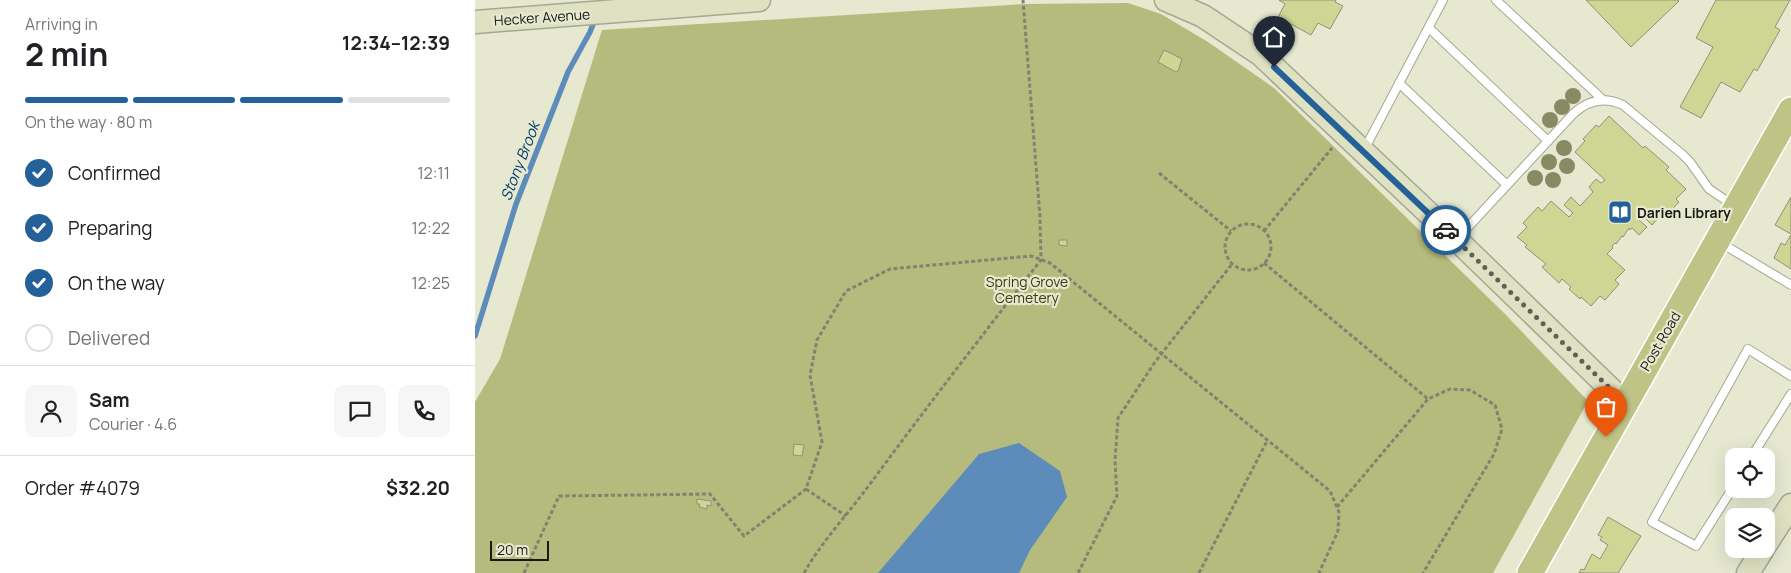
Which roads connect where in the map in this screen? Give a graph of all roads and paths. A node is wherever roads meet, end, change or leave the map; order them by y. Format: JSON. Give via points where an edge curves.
{"nodes":[{"id":1,"x":759,"y":0,"type":"edge"},
{"id":2,"x":1023,"y":0,"type":"edge"},
{"id":3,"x":1166,"y":0,"type":"edge"},
{"id":4,"x":1443,"y":0,"type":"edge"},
{"id":5,"x":1496,"y":0,"type":"edge"},
{"id":6,"x":475,"y":22,"type":"edge"},
{"id":7,"x":1429,"y":28,"type":"junction"},
{"id":8,"x":1399,"y":83,"type":"junction"},
{"id":9,"x":1602,"y":99,"type":"junction"},
{"id":10,"x":1791,"y":110,"type":"edge"},
{"id":11,"x":1343,"y":134,"type":"junction"},
{"id":12,"x":1548,"y":141,"type":"junction"},
{"id":13,"x":1363,"y":152,"type":"junction"},
{"id":14,"x":1159,"y":173,"type":"dead end"},
{"id":15,"x":1507,"y":185,"type":"junction"},
{"id":16,"x":1736,"y":207,"type":"junction"},
{"id":17,"x":1231,"y":231,"type":"junction"},
{"id":18,"x":1264,"y":231,"type":"junction"},
{"id":19,"x":1457,"y":240,"type":"junction"},
{"id":20,"x":1717,"y":241,"type":"junction"},
{"id":21,"x":1041,"y":260,"type":"junction"},
{"id":22,"x":1264,"y":263,"type":"junction"},
{"id":23,"x":1232,"y":264,"type":"junction"},
{"id":24,"x":1791,"y":285,"type":"edge"},
{"id":25,"x":1161,"y":354,"type":"junction"},
{"id":26,"x":1791,"y":376,"type":"edge"},
{"id":27,"x":1791,"y":394,"type":"edge"},
{"id":28,"x":1427,"y":399,"type":"junction"},
{"id":29,"x":1625,"y":403,"type":"junction"},
{"id":30,"x":1267,"y":441,"type":"junction"},
{"id":31,"x":1757,"y":448,"type":"edge"},
{"id":32,"x":806,"y":489,"type":"junction"},
{"id":33,"x":1726,"y":498,"type":"edge"},
{"id":34,"x":1791,"y":505,"type":"edge"},
{"id":35,"x":1337,"y":507,"type":"junction"},
{"id":36,"x":845,"y":516,"type":"junction"},
{"id":37,"x":1775,"y":530,"type":"edge"},
{"id":38,"x":1757,"y":558,"type":"edge"},
{"id":39,"x":524,"y":573,"type":"edge"},
{"id":40,"x":804,"y":573,"type":"edge"},
{"id":41,"x":1077,"y":573,"type":"edge"},
{"id":42,"x":1199,"y":573,"type":"edge"},
{"id":43,"x":1319,"y":573,"type":"edge"},
{"id":44,"x":1423,"y":573,"type":"edge"},
{"id":45,"x":1530,"y":573,"type":"edge"},
{"id":46,"x":1748,"y":573,"type":"edge"}],
"edges":[{"from":1,"to":6,"type":"street","name":"Hecker Avenue"},
{"from":2,"to":21,"type":"path"},
{"from":3,"to":11,"type":"street","via":[[1203,16],[1260,54]]},
{"from":4,"to":7,"type":"lane"},
{"from":5,"to":9,"type":"lane"},
{"from":7,"to":8,"type":"lane"},
{"from":7,"to":12,"type":"lane"},
{"from":8,"to":13,"type":"lane"},
{"from":8,"to":15,"type":"lane"},
{"from":9,"to":12,"type":"lane","via":[[1581,107]]},
{"from":9,"to":16,"type":"lane","via":[[1623,105],[1682,154],[1709,189]]},
{"from":10,"to":16,"type":"main road","name":"Post Road"},
{"from":11,"to":13,"type":"street"},
{"from":11,"to":18,"type":"path"},
{"from":12,"to":15,"type":"lane"},
{"from":13,"to":19,"type":"street"},
{"from":14,"to":17,"type":"path"},
{"from":15,"to":19,"type":"lane"},
{"from":16,"to":20,"type":"main road","name":"Post Road"},
{"from":17,"to":18,"type":"path","via":[[1248,224]]},
{"from":17,"to":23,"type":"path","via":[[1225,248]]},
{"from":18,"to":22,"type":"path","via":[[1271,247]]},
{"from":19,"to":29,"type":"street"},
{"from":20,"to":24,"type":"lane"},
{"from":20,"to":29,"type":"main road","name":"Post Road"},
{"from":21,"to":25,"type":"path"},
{"from":21,"to":32,"type":"path","via":[[1031,256],[890,269],[846,291],[817,340],[810,375],[822,442]]},
{"from":21,"to":36,"type":"path"},
{"from":22,"to":23,"type":"path","via":[[1248,270]]},
{"from":22,"to":28,"type":"path"},
{"from":23,"to":25,"type":"path"},
{"from":25,"to":30,"type":"path"},
{"from":25,"to":41,"type":"path","via":[[1118,418],[1117,496]]},
{"from":26,"to":33,"type":"lane","via":[[1748,349],[1652,522],[1696,546]]},
{"from":27,"to":31,"type":"lane"},
{"from":28,"to":35,"type":"path"},
{"from":28,"to":44,"type":"path","via":[[1450,389],[1470,390],[1495,405],[1502,429],[1493,454]]},
{"from":29,"to":45,"type":"main road","name":"Post Road"},
{"from":30,"to":35,"type":"path","via":[[1330,491]]},
{"from":30,"to":42,"type":"path"},
{"from":32,"to":36,"type":"path"},
{"from":32,"to":39,"type":"path","via":[[744,536],[710,494],[559,496]]},
{"from":34,"to":37,"type":"street"},
{"from":35,"to":43,"type":"path","via":[[1338,530]]},
{"from":36,"to":40,"type":"path"},
{"from":38,"to":46,"type":"street"}]}
